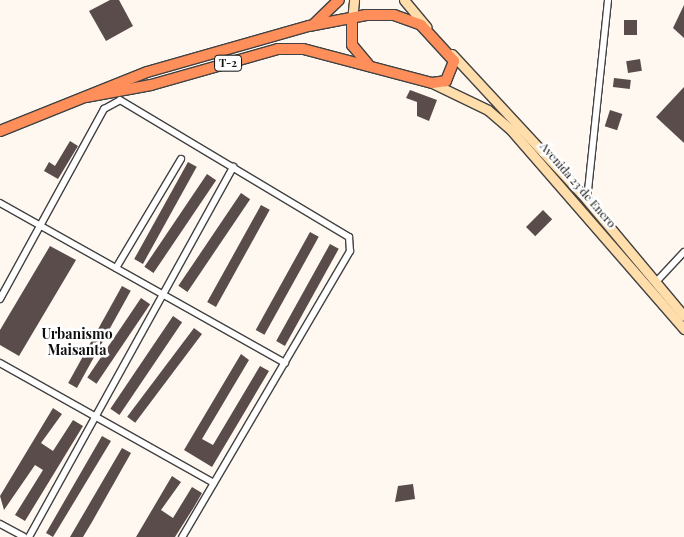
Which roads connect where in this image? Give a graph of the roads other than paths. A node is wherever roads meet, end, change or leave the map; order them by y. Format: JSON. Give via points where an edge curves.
{"nodes":[{"id":1,"x":339,"y":0,"type":"edge"},
{"id":2,"x":354,"y":0,"type":"edge"},
{"id":3,"x":404,"y":0,"type":"edge"},
{"id":4,"x":608,"y":0,"type":"edge"},
{"id":5,"x":352,"y":20,"type":"junction"},
{"id":6,"x":309,"y":26,"type":"junction"},
{"id":7,"x":432,"y":33,"type":"junction"},
{"id":8,"x":452,"y":54,"type":"junction"},
{"id":9,"x":369,"y":65,"type":"junction"},
{"id":10,"x":432,"y":83,"type":"junction"},
{"id":11,"x":87,"y":97,"type":"junction"},
{"id":12,"x":0,"y":131,"type":"edge"},
{"id":13,"x":181,"y":158,"type":"dead end"},
{"id":14,"x":233,"y":167,"type":"junction"},
{"id":15,"x":587,"y":200,"type":"junction"},
{"id":16,"x":0,"y":203,"type":"edge"},
{"id":17,"x":41,"y":226,"type":"junction"},
{"id":18,"x":684,"y":252,"type":"edge"},
{"id":19,"x":116,"y":268,"type":"junction"},
{"id":20,"x":656,"y":282,"type":"junction"},
{"id":21,"x":163,"y":294,"type":"junction"},
{"id":22,"x":0,"y":299,"type":"edge"},
{"id":23,"x":684,"y":316,"type":"edge"},
{"id":24,"x":684,"y":329,"type":"edge"},
{"id":25,"x":0,"y":363,"type":"edge"},
{"id":26,"x":285,"y":363,"type":"junction"},
{"id":27,"x":96,"y":417,"type":"junction"},
{"id":28,"x":214,"y":483,"type":"junction"},
{"id":29,"x":0,"y":524,"type":"edge"},
{"id":30,"x":24,"y":537,"type":"edge"},
{"id":31,"x":29,"y":537,"type":"edge"},
{"id":32,"x":182,"y":537,"type":"edge"}],
"edges":[{"from":1,"to":6,"type":"highway","number":"T-2","via":[[324,18]]},
{"from":2,"to":5,"type":"main road"},
{"from":3,"to":7,"type":"main road"},
{"from":4,"to":15,"type":"street"},
{"from":5,"to":6,"type":"highway","number":"T-2"},
{"from":5,"to":7,"type":"highway","number":"T-2","via":[[394,15]]},
{"from":5,"to":9,"type":"highway","via":[[352,45]]},
{"from":6,"to":11,"type":"highway","number":"T-2","via":[[146,72]]},
{"from":7,"to":8,"type":"highway","number":"T-2"},
{"from":8,"to":10,"type":"highway","via":[[452,75]]},
{"from":8,"to":15,"type":"main road","name":"Avenida 23 de Enero","number":"T-2"},
{"from":9,"to":10,"type":"highway","number":"T-2"},
{"from":9,"to":11,"type":"highway","number":"T-2","via":[[303,49],[278,49],[151,85]]},
{"from":10,"to":24,"type":"main road","name":"Avenida 23 de Enero","number":"T-2","via":[[488,110],[511,130]]},
{"from":11,"to":12,"type":"highway","number":"T-2"},
{"from":13,"to":19,"type":"street"},
{"from":14,"to":17,"type":"street","via":[[115,101],[104,109]]},
{"from":14,"to":21,"type":"street"},
{"from":14,"to":26,"type":"street","via":[[350,240],[350,251]]},
{"from":15,"to":20,"type":"main road","name":"Avenida 23 de Enero","number":"T-2"},
{"from":16,"to":17,"type":"street"},
{"from":17,"to":19,"type":"street"},
{"from":17,"to":22,"type":"street"},
{"from":18,"to":20,"type":"street"},
{"from":19,"to":21,"type":"street"},
{"from":20,"to":23,"type":"main road","name":"Avenida 23 de Enero","number":"T-2"},
{"from":21,"to":26,"type":"street"},
{"from":21,"to":27,"type":"street"},
{"from":25,"to":27,"type":"street"},
{"from":26,"to":28,"type":"street"},
{"from":27,"to":28,"type":"street"},
{"from":27,"to":31,"type":"street"},
{"from":28,"to":32,"type":"street"},
{"from":29,"to":30,"type":"street"}]}
